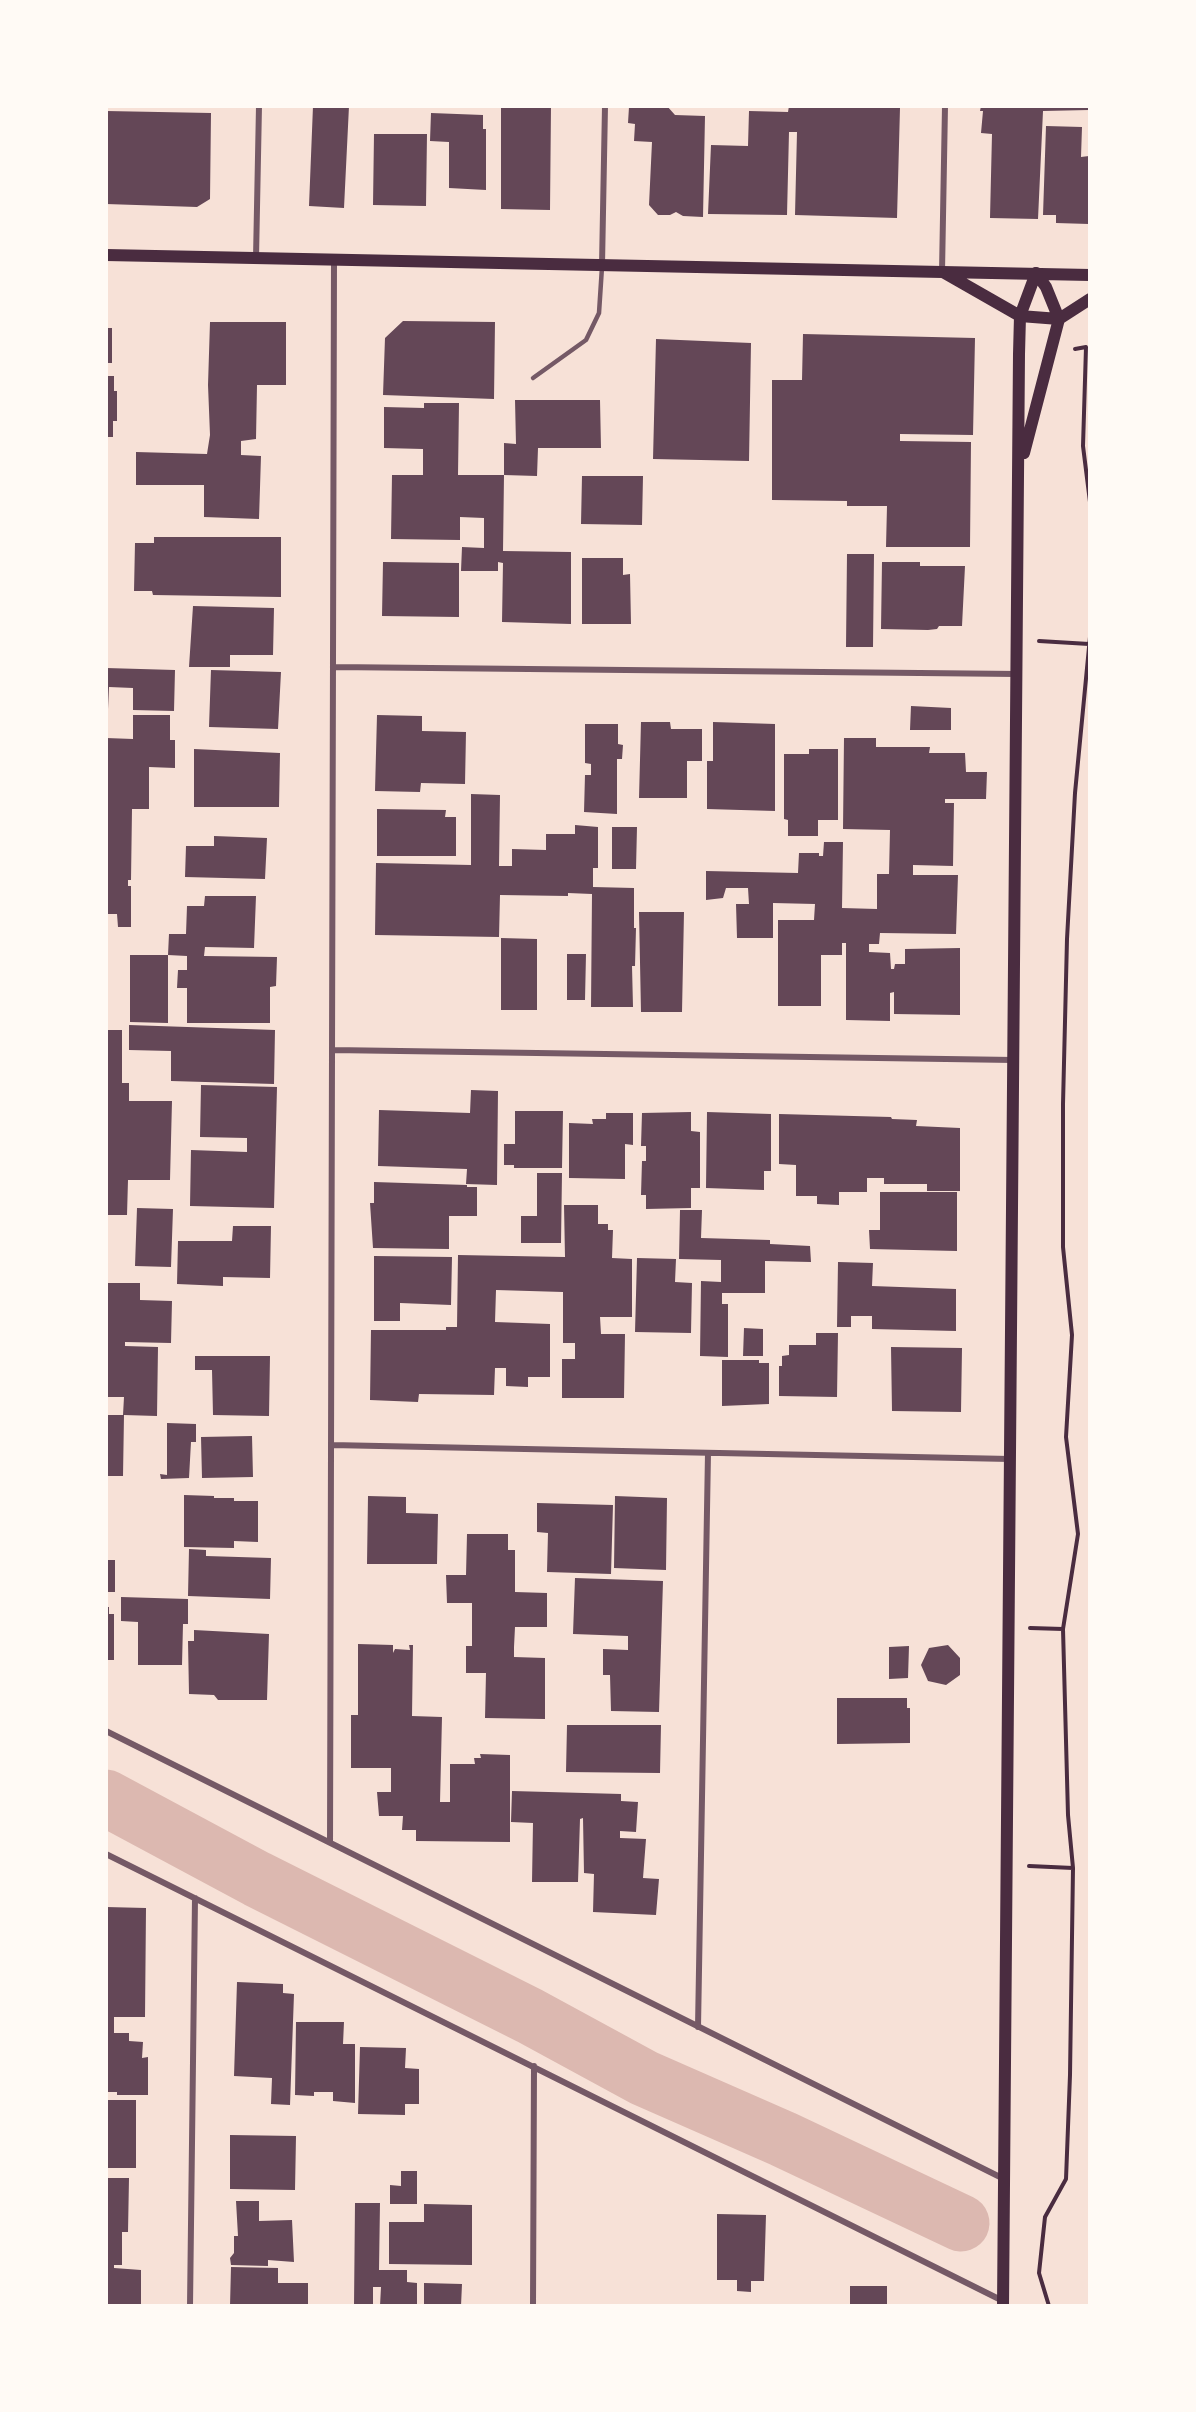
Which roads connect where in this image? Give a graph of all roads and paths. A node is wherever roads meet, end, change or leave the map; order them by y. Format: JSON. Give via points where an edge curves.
{"nodes":[{"id":1,"x":259,"y":106,"type":"edge"},
{"id":2,"x":605,"y":106,"type":"edge"},
{"id":3,"x":945,"y":106,"type":"edge"},
{"id":4,"x":106,"y":255,"type":"edge"},
{"id":5,"x":256,"y":258,"type":"junction"},
{"id":6,"x":334,"y":260,"type":"junction"},
{"id":7,"x":602,"y":265,"type":"junction"},
{"id":8,"x":942,"y":272,"type":"junction"},
{"id":9,"x":1036,"y":273,"type":"junction"},
{"id":10,"x":1089,"y":274,"type":"edge"},
{"id":11,"x":1089,"y":299,"type":"edge"},
{"id":12,"x":1020,"y":316,"type":"junction"},
{"id":13,"x":1059,"y":319,"type":"junction"},
{"id":14,"x":1050,"y":353,"type":"junction"},
{"id":15,"x":533,"y":378,"type":"dead end"},
{"id":16,"x":1019,"y":469,"type":"junction"},
{"id":17,"x":1089,"y":502,"type":"edge"},
{"id":18,"x":1089,"y":637,"type":"edge"},
{"id":19,"x":1018,"y":640,"type":"junction"},
{"id":20,"x":1089,"y":644,"type":"edge"},
{"id":21,"x":333,"y":667,"type":"junction"},
{"id":22,"x":1018,"y":674,"type":"junction"},
{"id":23,"x":332,"y":1050,"type":"junction"},
{"id":24,"x":1014,"y":1060,"type":"junction"},
{"id":25,"x":331,"y":1445,"type":"junction"},
{"id":26,"x":708,"y":1453,"type":"junction"},
{"id":27,"x":1011,"y":1459,"type":"junction"},
{"id":28,"x":1009,"y":1627,"type":"junction"},
{"id":29,"x":1063,"y":1629,"type":"junction"},
{"id":30,"x":106,"y":1731,"type":"edge"},
{"id":31,"x":330,"y":1842,"type":"junction"},
{"id":32,"x":106,"y":1854,"type":"edge"},
{"id":33,"x":1007,"y":1866,"type":"junction"},
{"id":34,"x":1073,"y":1868,"type":"junction"},
{"id":35,"x":195,"y":1898,"type":"junction"},
{"id":36,"x":698,"y":2027,"type":"junction"},
{"id":37,"x":534,"y":2066,"type":"junction"},
{"id":38,"x":1004,"y":2180,"type":"junction"},
{"id":39,"x":1003,"y":2303,"type":"edge"},
{"id":40,"x":190,"y":2306,"type":"edge"},
{"id":41,"x":532,"y":2306,"type":"edge"},
{"id":42,"x":1049,"y":2306,"type":"edge"}],
"edges":[{"from":1,"to":5,"type":"street"},
{"from":2,"to":7,"type":"street"},
{"from":3,"to":8,"type":"street"},
{"from":4,"to":5,"type":"main road"},
{"from":5,"to":6,"type":"main road"},
{"from":6,"to":7,"type":"main road"},
{"from":6,"to":21,"type":"street"},
{"from":7,"to":8,"type":"main road"},
{"from":7,"to":15,"type":"lane","via":[[599,313],[586,339]]},
{"from":8,"to":9,"type":"main road"},
{"from":8,"to":12,"type":"main road"},
{"from":9,"to":10,"type":"main road"},
{"from":9,"to":12,"type":"main road"},
{"from":9,"to":13,"type":"main road"},
{"from":11,"to":13,"type":"main road"},
{"from":12,"to":13,"type":"main road"},
{"from":12,"to":16,"type":"main road"},
{"from":13,"to":14,"type":"main road"},
{"from":14,"to":16,"type":"main road"},
{"from":14,"to":17,"type":"path","via":[[1086,347],[1083,446]]},
{"from":16,"to":19,"type":"main road"},
{"from":18,"to":20,"type":"path"},
{"from":19,"to":20,"type":"path"},
{"from":19,"to":22,"type":"main road"},
{"from":20,"to":29,"type":"path","via":[[1075,793],[1065,1022],[1063,1247],[1072,1335],[1066,1437],[1078,1534]]},
{"from":21,"to":22,"type":"street"},
{"from":21,"to":23,"type":"street"},
{"from":22,"to":24,"type":"main road"},
{"from":23,"to":24,"type":"street"},
{"from":23,"to":25,"type":"street"},
{"from":24,"to":27,"type":"main road"},
{"from":25,"to":26,"type":"street"},
{"from":25,"to":31,"type":"street"},
{"from":26,"to":27,"type":"street"},
{"from":26,"to":36,"type":"street"},
{"from":27,"to":28,"type":"main road"},
{"from":28,"to":29,"type":"path"},
{"from":28,"to":33,"type":"main road"},
{"from":29,"to":34,"type":"path"},
{"from":30,"to":31,"type":"street"},
{"from":31,"to":36,"type":"street"},
{"from":32,"to":35,"type":"street"},
{"from":33,"to":34,"type":"path"},
{"from":33,"to":38,"type":"main road"},
{"from":34,"to":42,"type":"path","via":[[1066,2179],[1045,2217],[1039,2273]]},
{"from":35,"to":37,"type":"street"},
{"from":35,"to":40,"type":"street"},
{"from":36,"to":38,"type":"street"},
{"from":37,"to":39,"type":"street"},
{"from":37,"to":41,"type":"street"},
{"from":38,"to":39,"type":"main road"}]}
